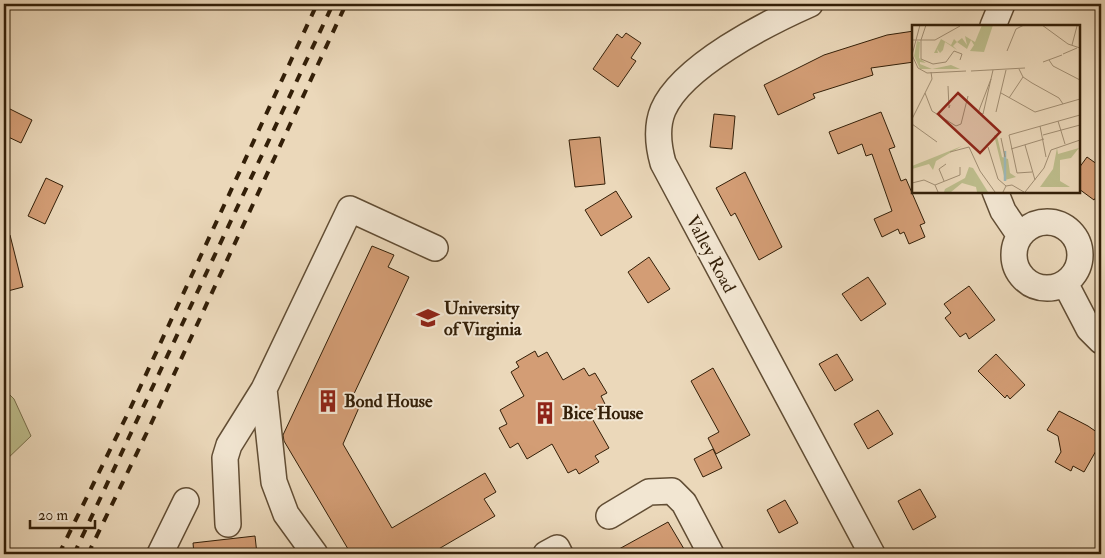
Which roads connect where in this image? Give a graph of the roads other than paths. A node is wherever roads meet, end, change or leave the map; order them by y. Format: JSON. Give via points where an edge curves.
{"nodes":[{"id":1,"x":810,"y":4,"type":"edge"},
{"id":2,"x":1002,"y":4,"type":"edge"},
{"id":3,"x":994,"y":25,"type":"edge"},
{"id":4,"x":995,"y":192,"type":"edge"},
{"id":5,"x":1020,"y":236,"type":"junction"},
{"id":6,"x":435,"y":248,"type":"dead end"},
{"id":7,"x":1065,"y":283,"type":"junction"},
{"id":8,"x":1101,"y":341,"type":"edge"},
{"id":9,"x":264,"y":389,"type":"junction"},
{"id":10,"x":186,"y":501,"type":"dead end"},
{"id":11,"x":609,"y":516,"type":"dead end"},
{"id":12,"x":228,"y":524,"type":"dead end"},
{"id":13,"x":160,"y":554,"type":"edge"},
{"id":14,"x":315,"y":554,"type":"edge"},
{"id":15,"x":546,"y":554,"type":"edge"},
{"id":16,"x":560,"y":554,"type":"edge"},
{"id":17,"x":711,"y":554,"type":"edge"},
{"id":18,"x":872,"y":554,"type":"edge"}],
"edges":[{"from":1,"to":18,"type":"street","name":"Valley Road","via":[[768,23],[699,68],[672,94],[663,111],[658,129],[659,148],[663,163]]},
{"from":2,"to":3,"type":"street"},
{"from":4,"to":5,"type":"street","via":[[1003,211]]},
{"from":5,"to":7,"type":"street","via":[[1014,247],[1018,273],[1028,283],[1040,288],[1053,288]]},
{"from":5,"to":7,"type":"street","via":[[1041,222],[1066,228],[1079,249],[1079,262]]},
{"from":6,"to":9,"type":"street","via":[[350,209]]},
{"from":7,"to":8,"type":"street","via":[[1089,329]]},
{"from":9,"to":12,"type":"street","via":[[229,445],[225,458]]},
{"from":9,"to":14,"type":"street","via":[[274,482],[286,514]]},
{"from":10,"to":13,"type":"street"},
{"from":11,"to":17,"type":"street","via":[[649,492],[672,492],[684,504]]},
{"from":15,"to":16,"type":"street","via":[[557,548]]}]}
